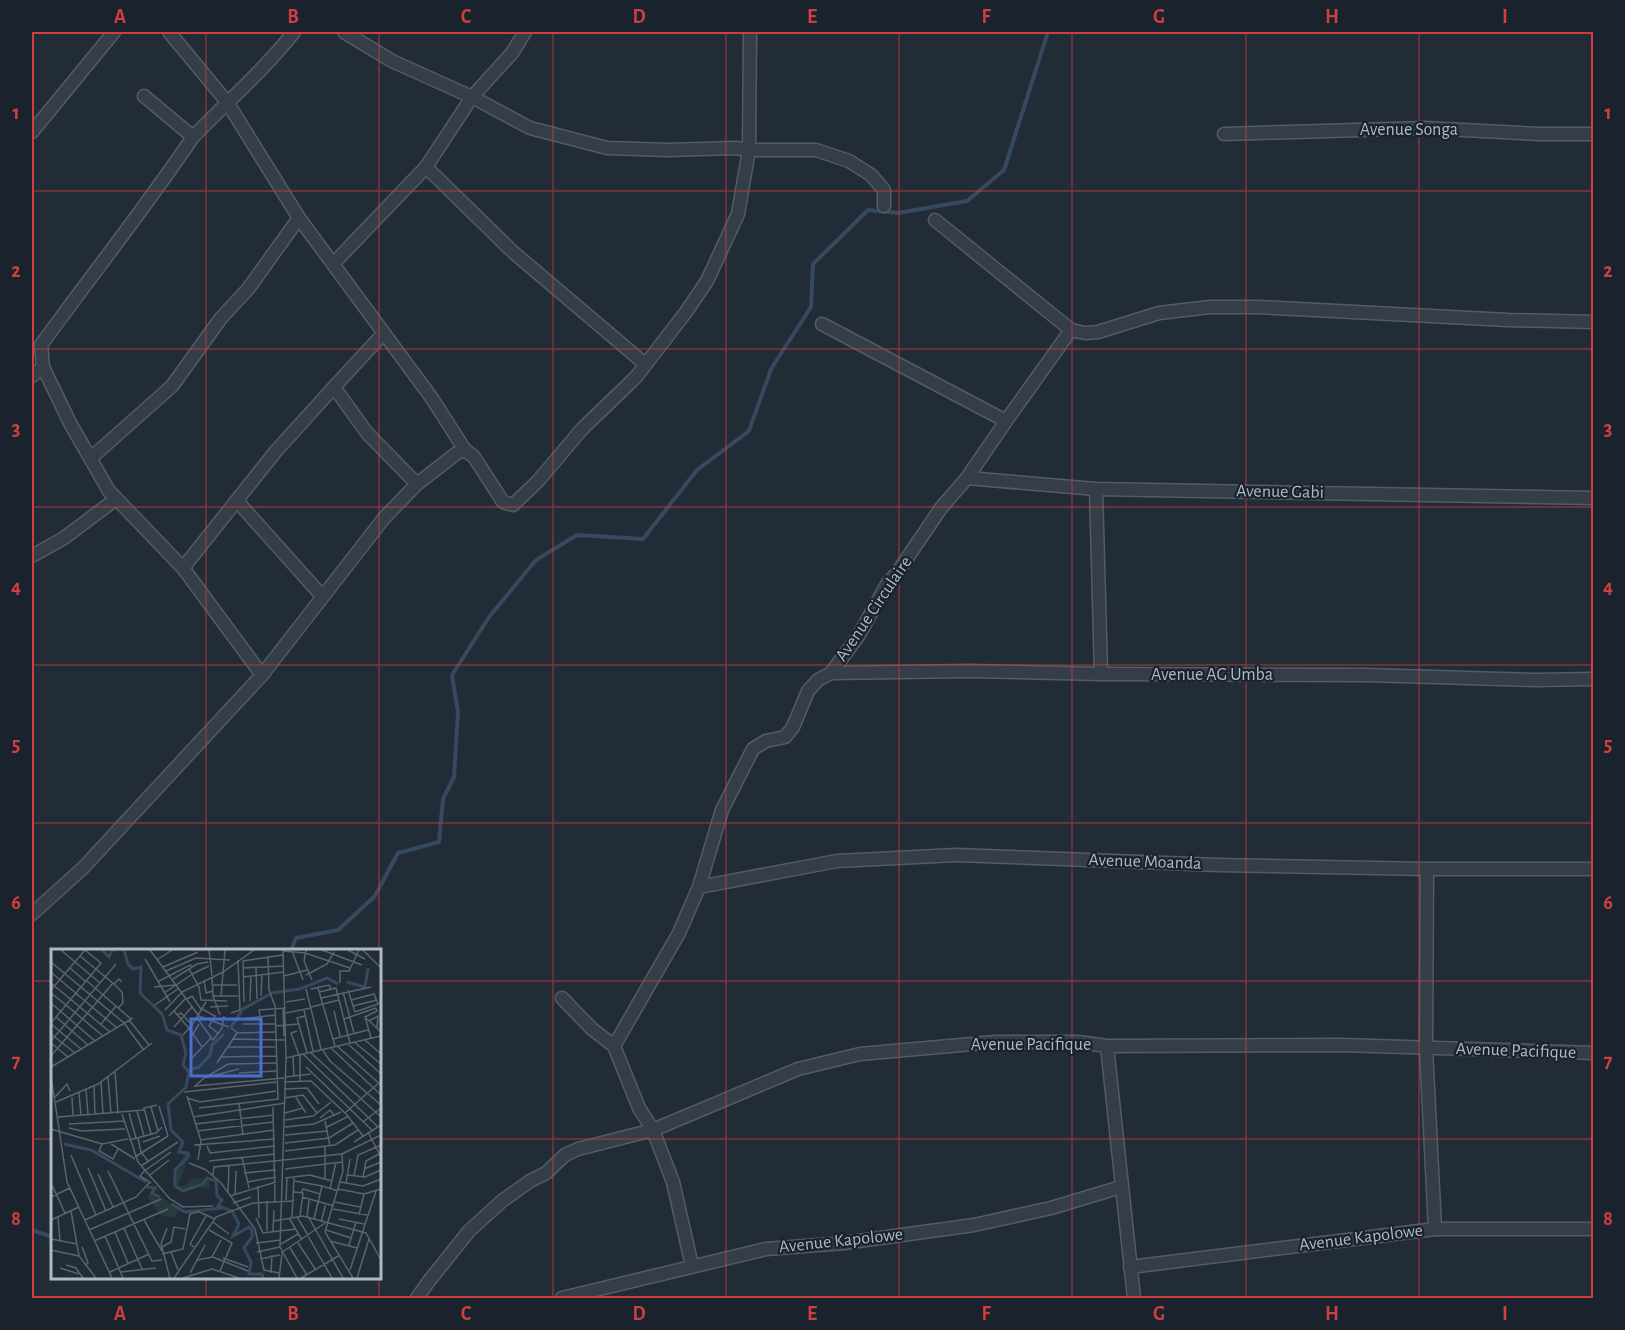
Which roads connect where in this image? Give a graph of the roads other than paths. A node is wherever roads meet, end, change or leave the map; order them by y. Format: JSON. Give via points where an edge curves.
{"nodes":[{"id":1,"x":114,"y":32,"type":"edge"},
{"id":2,"x":169,"y":32,"type":"edge"},
{"id":3,"x":294,"y":32,"type":"edge"},
{"id":4,"x":344,"y":32,"type":"edge"},
{"id":5,"x":525,"y":32,"type":"edge"},
{"id":6,"x":750,"y":32,"type":"edge"},
{"id":7,"x":144,"y":96,"type":"dead end"},
{"id":8,"x":472,"y":97,"type":"junction"},
{"id":9,"x":227,"y":102,"type":"junction"},
{"id":10,"x":32,"y":132,"type":"edge"},
{"id":11,"x":1224,"y":134,"type":"dead end"},
{"id":12,"x":1593,"y":135,"type":"edge"},
{"id":13,"x":193,"y":137,"type":"junction"},
{"id":14,"x":749,"y":150,"type":"junction"},
{"id":15,"x":426,"y":167,"type":"junction"},
{"id":16,"x":884,"y":207,"type":"dead end"},
{"id":17,"x":299,"y":218,"type":"junction"},
{"id":18,"x":935,"y":220,"type":"dead end"},
{"id":19,"x":333,"y":264,"type":"junction"},
{"id":20,"x":1593,"y":322,"type":"edge"},
{"id":21,"x":822,"y":324,"type":"dead end"},
{"id":22,"x":1071,"y":330,"type":"junction"},
{"id":23,"x":383,"y":334,"type":"junction"},
{"id":24,"x":36,"y":341,"type":"edge"},
{"id":25,"x":645,"y":364,"type":"junction"},
{"id":26,"x":43,"y":367,"type":"junction"},
{"id":27,"x":32,"y":376,"type":"edge"},
{"id":28,"x":334,"y":387,"type":"junction"},
{"id":29,"x":1006,"y":421,"type":"junction"},
{"id":30,"x":465,"y":450,"type":"junction"},
{"id":31,"x":90,"y":458,"type":"junction"},
{"id":32,"x":968,"y":478,"type":"junction"},
{"id":33,"x":417,"y":484,"type":"junction"},
{"id":34,"x":1096,"y":489,"type":"junction"},
{"id":35,"x":1593,"y":498,"type":"edge"},
{"id":36,"x":116,"y":499,"type":"junction"},
{"id":37,"x":237,"y":501,"type":"junction"},
{"id":38,"x":32,"y":556,"type":"edge"},
{"id":39,"x":183,"y":568,"type":"junction"},
{"id":40,"x":322,"y":596,"type":"junction"},
{"id":41,"x":831,"y":673,"type":"junction"},
{"id":42,"x":1101,"y":674,"type":"junction"},
{"id":43,"x":262,"y":675,"type":"junction"},
{"id":44,"x":1593,"y":679,"type":"edge"},
{"id":45,"x":1427,"y":869,"type":"junction"},
{"id":46,"x":1593,"y":869,"type":"edge"},
{"id":47,"x":699,"y":887,"type":"junction"},
{"id":48,"x":32,"y":914,"type":"edge"},
{"id":49,"x":562,"y":998,"type":"dead end"},
{"id":50,"x":614,"y":1046,"type":"junction"},
{"id":51,"x":1107,"y":1046,"type":"junction"},
{"id":52,"x":1426,"y":1048,"type":"junction"},
{"id":53,"x":1593,"y":1053,"type":"edge"},
{"id":54,"x":652,"y":1130,"type":"junction"},
{"id":55,"x":1121,"y":1187,"type":"junction"},
{"id":56,"x":1435,"y":1229,"type":"junction"},
{"id":57,"x":1593,"y":1229,"type":"edge"},
{"id":58,"x":692,"y":1266,"type":"junction"},
{"id":59,"x":1130,"y":1267,"type":"junction"},
{"id":60,"x":417,"y":1299,"type":"edge"},
{"id":61,"x":562,"y":1299,"type":"edge"},
{"id":62,"x":1134,"y":1299,"type":"edge"}],
"edges":[{"from":1,"to":10,"type":"street"},
{"from":2,"to":9,"type":"street"},
{"from":3,"to":9,"type":"street","via":[[264,68]]},
{"from":4,"to":8,"type":"street","via":[[392,61]]},
{"from":5,"to":8,"type":"street","via":[[512,53]]},
{"from":6,"to":14,"type":"street"},
{"from":7,"to":13,"type":"street"},
{"from":8,"to":14,"type":"street","via":[[530,128],[607,148]]},
{"from":8,"to":15,"type":"street"},
{"from":9,"to":13,"type":"street"},
{"from":9,"to":17,"type":"street"},
{"from":11,"to":12,"type":"street","name":"Avenue Songa","via":[[1425,128]]},
{"from":13,"to":24,"type":"street","via":[[157,190]]},
{"from":14,"to":16,"type":"street","via":[[816,150],[849,161],[881,185]]},
{"from":14,"to":25,"type":"street","via":[[738,213],[707,281]]},
{"from":15,"to":19,"type":"street"},
{"from":15,"to":25,"type":"street","via":[[513,252]]},
{"from":17,"to":19,"type":"street"},
{"from":17,"to":31,"type":"street","via":[[172,386]]},
{"from":18,"to":22,"type":"street"},
{"from":19,"to":23,"type":"street"},
{"from":20,"to":22,"type":"street","via":[[1220,307],[1159,313],[1098,332]]},
{"from":21,"to":29,"type":"street"},
{"from":22,"to":29,"type":"street","name":"Avenue Circulaire"},
{"from":23,"to":28,"type":"street"},
{"from":23,"to":30,"type":"street"},
{"from":24,"to":26,"type":"street"},
{"from":25,"to":30,"type":"street","via":[[513,505],[503,502],[474,457]]},
{"from":26,"to":27,"type":"street"},
{"from":26,"to":31,"type":"street"},
{"from":28,"to":33,"type":"street","via":[[367,433]]},
{"from":28,"to":37,"type":"street"},
{"from":29,"to":32,"type":"street","name":"Avenue Circulaire"},
{"from":30,"to":33,"type":"street"},
{"from":31,"to":36,"type":"street"},
{"from":32,"to":34,"type":"street","name":"Avenue Gabi"},
{"from":32,"to":41,"type":"street","name":"Avenue Circulaire","via":[[941,508],[887,584],[859,635]]},
{"from":33,"to":40,"type":"street","via":[[384,518]]},
{"from":34,"to":35,"type":"street","name":"Avenue Gabi"},
{"from":34,"to":42,"type":"street"},
{"from":36,"to":38,"type":"street","via":[[64,538]]},
{"from":36,"to":39,"type":"street"},
{"from":37,"to":39,"type":"street"},
{"from":37,"to":40,"type":"street"},
{"from":39,"to":43,"type":"street"},
{"from":40,"to":43,"type":"street"},
{"from":41,"to":42,"type":"street","name":"Avenue AG Umba"},
{"from":41,"to":47,"type":"street","name":"Avenue Circulaire","via":[[808,691],[793,728],[785,737],[753,749],[722,810]]},
{"from":42,"to":44,"type":"street","name":"Avenue AG Umba"},
{"from":43,"to":48,"type":"street","via":[[83,868]]},
{"from":45,"to":46,"type":"street","name":"Avenue Moanda"},
{"from":45,"to":47,"type":"street","name":"Avenue Moanda","via":[[956,855],[837,861]]},
{"from":45,"to":52,"type":"street"},
{"from":47,"to":50,"type":"street","name":"Avenue Circulaire","via":[[679,933]]},
{"from":49,"to":50,"type":"street"},
{"from":50,"to":54,"type":"street"},
{"from":51,"to":52,"type":"street","name":"Avenue Pacifique","via":[[1268,1044]]},
{"from":51,"to":54,"type":"street","name":"Avenue Pacifique","via":[[995,1042],[860,1054],[798,1069]]},
{"from":51,"to":55,"type":"street"},
{"from":52,"to":53,"type":"street","name":"Avenue Pacifique"},
{"from":52,"to":56,"type":"street"},
{"from":54,"to":58,"type":"street","via":[[673,1182]]},
{"from":54,"to":60,"type":"street","name":"Avenue Pacifique","via":[[565,1155],[546,1173],[501,1201],[469,1231]]},
{"from":55,"to":58,"type":"street","name":"Avenue Kapolowe","via":[[974,1225],[766,1249]]},
{"from":55,"to":59,"type":"street"},
{"from":56,"to":57,"type":"street","name":"Avenue Kapolowe"},
{"from":56,"to":59,"type":"street","name":"Avenue Kapolowe"},
{"from":58,"to":61,"type":"street","name":"Avenue Kapolowe"},
{"from":59,"to":62,"type":"street"}]}
